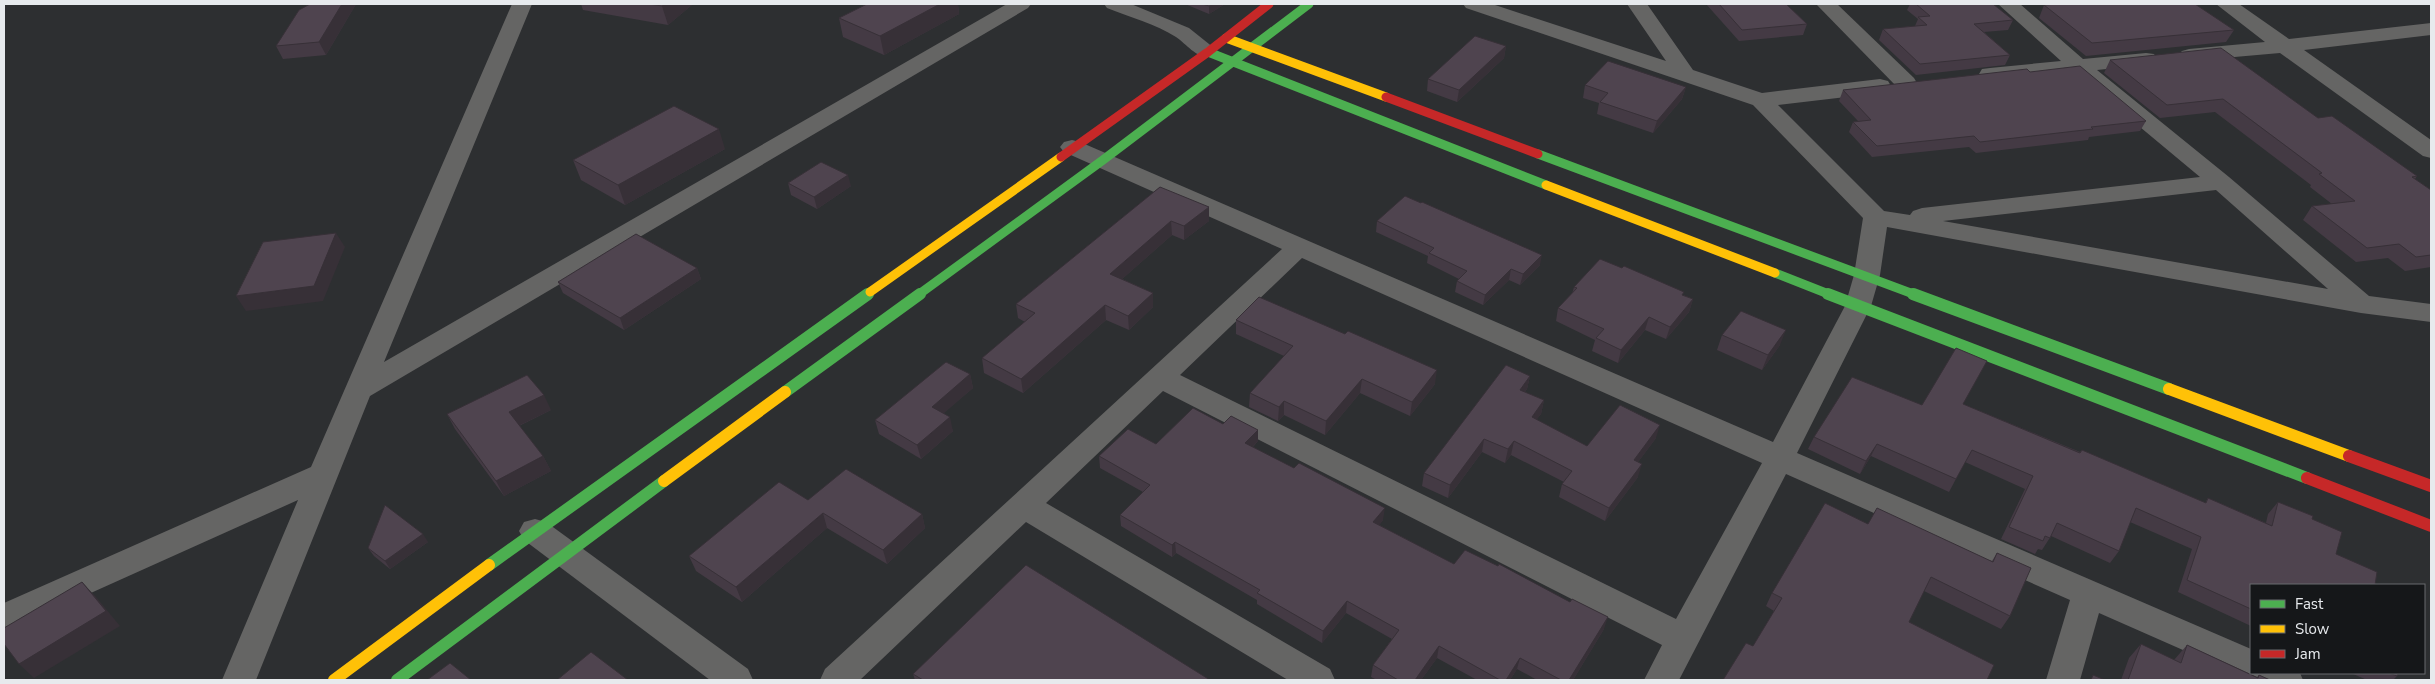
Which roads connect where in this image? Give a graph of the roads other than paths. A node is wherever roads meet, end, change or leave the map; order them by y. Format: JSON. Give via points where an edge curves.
{"nodes":[{"id":1,"x":522,"y":4,"type":"edge"},
{"id":2,"x":1021,"y":4,"type":"edge"},
{"id":3,"x":1114,"y":4,"type":"edge"},
{"id":4,"x":1269,"y":4,"type":"edge"},
{"id":5,"x":1309,"y":4,"type":"edge"},
{"id":6,"x":1473,"y":4,"type":"edge"},
{"id":7,"x":1544,"y":4,"type":"edge"},
{"id":8,"x":1637,"y":4,"type":"edge"},
{"id":9,"x":1826,"y":4,"type":"edge"},
{"id":10,"x":2008,"y":4,"type":"edge"},
{"id":11,"x":2226,"y":4,"type":"edge"},
{"id":12,"x":1527,"y":21,"type":"junction"},
{"id":13,"x":2431,"y":29,"type":"edge"},
{"id":14,"x":1182,"y":32,"type":"junction"},
{"id":15,"x":1226,"y":38,"type":"junction"},
{"id":16,"x":2286,"y":46,"type":"junction"},
{"id":17,"x":1252,"y":48,"type":"junction"},
{"id":18,"x":1208,"y":52,"type":"junction"},
{"id":19,"x":1234,"y":62,"type":"junction"},
{"id":20,"x":2078,"y":65,"type":"junction"},
{"id":21,"x":1684,"y":74,"type":"junction"},
{"id":22,"x":1973,"y":76,"type":"edge"},
{"id":23,"x":1761,"y":100,"type":"junction"},
{"id":24,"x":1072,"y":147,"type":"junction"},
{"id":25,"x":2431,"y":151,"type":"edge"},
{"id":26,"x":1103,"y":160,"type":"junction"},
{"id":27,"x":2221,"y":182,"type":"junction"},
{"id":28,"x":1885,"y":218,"type":"junction"},
{"id":29,"x":1299,"y":247,"type":"junction"},
{"id":30,"x":1867,"y":275,"type":"junction"},
{"id":31,"x":2361,"y":304,"type":"junction"},
{"id":32,"x":1858,"y":306,"type":"junction"},
{"id":33,"x":2431,"y":313,"type":"edge"},
{"id":34,"x":1160,"y":377,"type":"junction"},
{"id":35,"x":358,"y":390,"type":"junction"},
{"id":36,"x":1779,"y":459,"type":"junction"},
{"id":37,"x":323,"y":475,"type":"junction"},
{"id":38,"x":2431,"y":486,"type":"edge"},
{"id":39,"x":1024,"y":505,"type":"junction"},
{"id":40,"x":2431,"y":526,"type":"edge"},
{"id":41,"x":535,"y":531,"type":"junction"},
{"id":42,"x":566,"y":553,"type":"junction"},
{"id":43,"x":2088,"y":594,"type":"junction"},
{"id":44,"x":4,"y":618,"type":"edge"},
{"id":45,"x":1683,"y":639,"type":"junction"},
{"id":46,"x":2250,"y":665,"type":"edge"},
{"id":47,"x":2271,"y":674,"type":"edge"},
{"id":48,"x":238,"y":680,"type":"edge"},
{"id":49,"x":334,"y":680,"type":"edge"},
{"id":50,"x":397,"y":680,"type":"edge"},
{"id":51,"x":736,"y":680,"type":"edge"},
{"id":52,"x":838,"y":680,"type":"edge"},
{"id":53,"x":1318,"y":680,"type":"edge"},
{"id":54,"x":1661,"y":680,"type":"edge"},
{"id":55,"x":2063,"y":680,"type":"edge"},
{"id":56,"x":2286,"y":680,"type":"edge"}],
"edges":[{"from":1,"to":35,"type":"street"},
{"from":2,"to":35,"type":"street"},
{"from":3,"to":14,"type":"street"},
{"from":4,"to":15,"type":"main road"},
{"from":5,"to":17,"type":"main road"},
{"from":6,"to":12,"type":"street"},
{"from":7,"to":12,"type":"street"},
{"from":8,"to":21,"type":"street"},
{"from":9,"to":23,"type":"street","via":[[1915,82]]},
{"from":10,"to":20,"type":"street"},
{"from":11,"to":16,"type":"street"},
{"from":12,"to":21,"type":"street"},
{"from":13,"to":16,"type":"street"},
{"from":14,"to":15,"type":"street"},
{"from":14,"to":18,"type":"street"},
{"from":15,"to":17,"type":"main road"},
{"from":15,"to":18,"type":"main road"},
{"from":16,"to":20,"type":"street"},
{"from":16,"to":25,"type":"street"},
{"from":17,"to":19,"type":"main road"},
{"from":17,"to":30,"type":"main road"},
{"from":18,"to":19,"type":"main road"},
{"from":18,"to":24,"type":"main road"},
{"from":19,"to":26,"type":"main road"},
{"from":19,"to":32,"type":"main road"},
{"from":20,"to":22,"type":"street"},
{"from":20,"to":27,"type":"street"},
{"from":21,"to":23,"type":"street"},
{"from":23,"to":28,"type":"street"},
{"from":24,"to":26,"type":"street"},
{"from":24,"to":41,"type":"main road"},
{"from":26,"to":29,"type":"street"},
{"from":26,"to":42,"type":"main road"},
{"from":27,"to":28,"type":"street"},
{"from":27,"to":31,"type":"street"},
{"from":28,"to":30,"type":"street"},
{"from":28,"to":31,"type":"street"},
{"from":29,"to":34,"type":"street"},
{"from":29,"to":36,"type":"street"},
{"from":30,"to":32,"type":"street"},
{"from":30,"to":38,"type":"main road"},
{"from":31,"to":33,"type":"street"},
{"from":32,"to":36,"type":"street"},
{"from":32,"to":40,"type":"main road"},
{"from":34,"to":39,"type":"street"},
{"from":34,"to":45,"type":"street"},
{"from":35,"to":37,"type":"street"},
{"from":36,"to":43,"type":"street"},
{"from":36,"to":45,"type":"street"},
{"from":37,"to":44,"type":"street"},
{"from":37,"to":48,"type":"street"},
{"from":39,"to":52,"type":"street"},
{"from":39,"to":53,"type":"street"},
{"from":41,"to":42,"type":"street"},
{"from":41,"to":49,"type":"main road"},
{"from":42,"to":50,"type":"main road"},
{"from":42,"to":51,"type":"street"},
{"from":43,"to":46,"type":"street"},
{"from":43,"to":55,"type":"street"},
{"from":45,"to":54,"type":"street"},
{"from":47,"to":56,"type":"street"}]}
